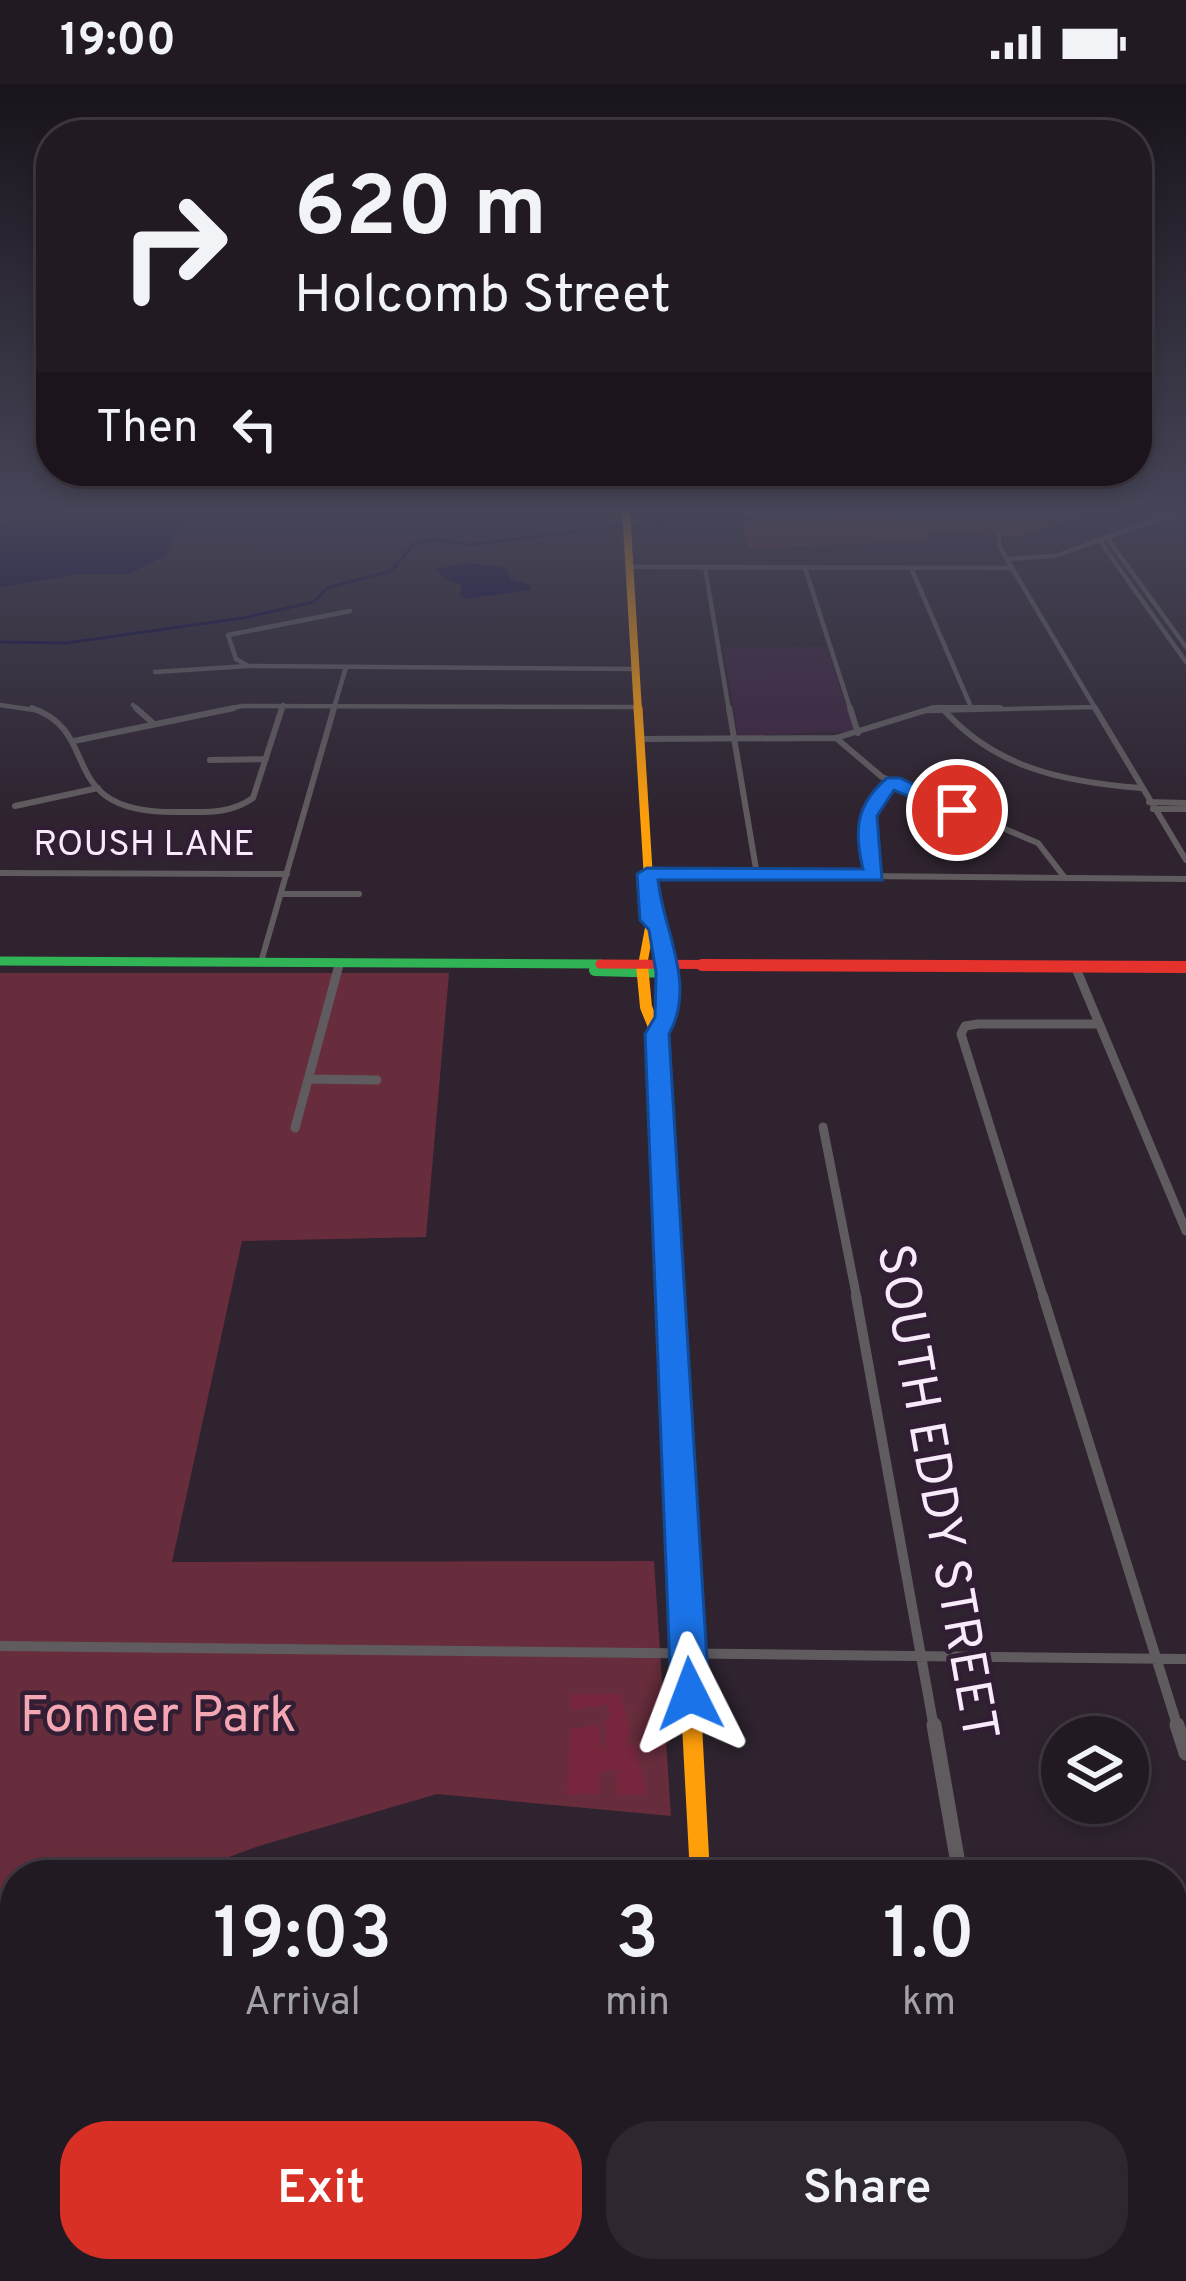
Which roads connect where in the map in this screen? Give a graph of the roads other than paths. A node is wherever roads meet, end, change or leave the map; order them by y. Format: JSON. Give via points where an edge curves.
{"nodes":[{"id":1,"x":342,"y":613,"type":"edge"},
{"id":2,"x":632,"y":613,"type":"edge"},
{"id":3,"x":713,"y":613,"type":"edge"},
{"id":4,"x":819,"y":613,"type":"edge"},
{"id":5,"x":930,"y":613,"type":"edge"},
{"id":6,"x":1038,"y":613,"type":"edge"},
{"id":7,"x":1152,"y":613,"type":"edge"},
{"id":8,"x":1160,"y":613,"type":"edge"},
{"id":9,"x":1186,"y":646,"type":"edge"},
{"id":10,"x":1186,"y":662,"type":"edge"},
{"id":11,"x":248,"y":666,"type":"junction"},
{"id":12,"x":346,"y":667,"type":"junction"},
{"id":13,"x":635,"y":669,"type":"junction"},
{"id":14,"x":155,"y":672,"type":"dead end"},
{"id":15,"x":0,"y":705,"type":"edge"},
{"id":16,"x":133,"y":705,"type":"dead end"},
{"id":17,"x":283,"y":705,"type":"junction"},
{"id":18,"x":335,"y":705,"type":"junction"},
{"id":19,"x":638,"y":707,"type":"junction"},
{"id":20,"x":941,"y":707,"type":"junction"},
{"id":21,"x":971,"y":707,"type":"junction"},
{"id":22,"x":1094,"y":707,"type":"junction"},
{"id":23,"x":154,"y":724,"type":"junction"},
{"id":24,"x":858,"y":733,"type":"junction"},
{"id":25,"x":836,"y":738,"type":"junction"},
{"id":26,"x":639,"y":739,"type":"junction"},
{"id":27,"x":734,"y":739,"type":"junction"},
{"id":28,"x":74,"y":741,"type":"junction"},
{"id":29,"x":266,"y":759,"type":"junction"},
{"id":30,"x":210,"y":760,"type":"dead end"},
{"id":31,"x":893,"y":782,"type":"junction"},
{"id":32,"x":98,"y":788,"type":"junction"},
{"id":33,"x":1141,"y":788,"type":"junction"},
{"id":34,"x":15,"y":806,"type":"dead end"},
{"id":35,"x":1151,"y":806,"type":"junction"},
{"id":36,"x":1186,"y":806,"type":"edge"},
{"id":37,"x":1186,"y":860,"type":"edge"},
{"id":38,"x":0,"y":873,"type":"edge"},
{"id":39,"x":287,"y":874,"type":"junction"},
{"id":40,"x":647,"y":874,"type":"junction"},
{"id":41,"x":757,"y":875,"type":"junction"},
{"id":42,"x":874,"y":876,"type":"junction"},
{"id":43,"x":1065,"y":878,"type":"junction"},
{"id":44,"x":1186,"y":879,"type":"edge"},
{"id":45,"x":281,"y":894,"type":"junction"},
{"id":46,"x":359,"y":894,"type":"dead end"},
{"id":47,"x":651,"y":920,"type":"junction"},
{"id":48,"x":0,"y":961,"type":"edge"},
{"id":49,"x":261,"y":962,"type":"junction"},
{"id":50,"x":340,"y":962,"type":"junction"},
{"id":51,"x":643,"y":967,"type":"junction"},
{"id":52,"x":1076,"y":967,"type":"junction"},
{"id":53,"x":1186,"y":967,"type":"edge"},
{"id":54,"x":667,"y":968,"type":"junction"},
{"id":55,"x":1098,"y":1024,"type":"junction"},
{"id":56,"x":657,"y":1034,"type":"junction"},
{"id":57,"x":309,"y":1079,"type":"junction"},
{"id":58,"x":377,"y":1080,"type":"dead end"},
{"id":59,"x":823,"y":1127,"type":"dead end"},
{"id":60,"x":296,"y":1128,"type":"dead end"},
{"id":61,"x":1186,"y":1231,"type":"edge"},
{"id":62,"x":0,"y":1646,"type":"edge"},
{"id":63,"x":688,"y":1652,"type":"junction"},
{"id":64,"x":921,"y":1654,"type":"junction"},
{"id":65,"x":1157,"y":1658,"type":"junction"},
{"id":66,"x":1186,"y":1659,"type":"edge"},
{"id":67,"x":1186,"y":1754,"type":"edge"},
{"id":68,"x":699,"y":1860,"type":"edge"},
{"id":69,"x":957,"y":1860,"type":"edge"}],
"edges":[{"from":1,"to":11,"type":"street","via":[[228,635],[236,659]]},
{"from":2,"to":13,"type":"main road"},
{"from":3,"to":27,"type":"street"},
{"from":4,"to":24,"type":"street"},
{"from":5,"to":21,"type":"street"},
{"from":6,"to":22,"type":"street"},
{"from":7,"to":10,"type":"street"},
{"from":8,"to":9,"type":"street"},
{"from":11,"to":12,"type":"street"},
{"from":11,"to":14,"type":"street"},
{"from":12,"to":13,"type":"street"},
{"from":12,"to":18,"type":"street"},
{"from":13,"to":19,"type":"main road"},
{"from":15,"to":28,"type":"street","via":[[47,711]]},
{"from":16,"to":23,"type":"street"},
{"from":17,"to":18,"type":"street"},
{"from":17,"to":23,"type":"street"},
{"from":17,"to":29,"type":"street"},
{"from":18,"to":19,"type":"street"},
{"from":18,"to":39,"type":"street"},
{"from":19,"to":26,"type":"main road"},
{"from":20,"to":21,"type":"street"},
{"from":20,"to":24,"type":"street"},
{"from":20,"to":33,"type":"street","via":[[970,741],[1023,768]]},
{"from":21,"to":22,"type":"street"},
{"from":22,"to":33,"type":"street"},
{"from":23,"to":28,"type":"street"},
{"from":24,"to":25,"type":"street"},
{"from":25,"to":27,"type":"street"},
{"from":25,"to":31,"type":"street"},
{"from":26,"to":27,"type":"street"},
{"from":26,"to":40,"type":"main road"},
{"from":27,"to":41,"type":"street"},
{"from":28,"to":32,"type":"street"},
{"from":29,"to":30,"type":"street"},
{"from":29,"to":32,"type":"street","via":[[253,799],[225,811],[130,809]]},
{"from":31,"to":42,"type":"street","via":[[867,816]]},
{"from":31,"to":43,"type":"street","via":[[1038,843]]},
{"from":32,"to":34,"type":"street"},
{"from":33,"to":35,"type":"street"},
{"from":35,"to":36,"type":"street"},
{"from":35,"to":37,"type":"street"},
{"from":38,"to":39,"type":"street","name":"ROUSH LANE"},
{"from":39,"to":45,"type":"street"},
{"from":40,"to":41,"type":"street"},
{"from":40,"to":47,"type":"main road"},
{"from":41,"to":42,"type":"street"},
{"from":42,"to":43,"type":"street"},
{"from":43,"to":44,"type":"street"},
{"from":45,"to":46,"type":"street","name":"ROUSH LANE"},
{"from":45,"to":49,"type":"street"},
{"from":47,"to":51,"type":"main road"},
{"from":47,"to":54,"type":"main road"},
{"from":48,"to":49,"type":"main road"},
{"from":49,"to":50,"type":"main road"},
{"from":50,"to":51,"type":"main road"},
{"from":50,"to":57,"type":"street"},
{"from":51,"to":54,"type":"main road"},
{"from":51,"to":56,"type":"main road","via":[[645,1018]]},
{"from":52,"to":53,"type":"main road"},
{"from":52,"to":54,"type":"main road"},
{"from":52,"to":55,"type":"street"},
{"from":54,"to":56,"type":"main road","via":[[667,1017]]},
{"from":55,"to":61,"type":"street"},
{"from":55,"to":65,"type":"street","via":[[987,1024],[964,1026],[961,1034]]},
{"from":56,"to":63,"type":"main road"},
{"from":57,"to":58,"type":"street"},
{"from":57,"to":60,"type":"street"},
{"from":59,"to":64,"type":"street","name":"SOUTH EDDY STREET"},
{"from":62,"to":63,"type":"street"},
{"from":63,"to":64,"type":"street"},
{"from":63,"to":68,"type":"main road"},
{"from":64,"to":65,"type":"street"},
{"from":64,"to":69,"type":"street","name":"SOUTH EDDY STREET"},
{"from":65,"to":66,"type":"street"},
{"from":65,"to":67,"type":"street"}]}
